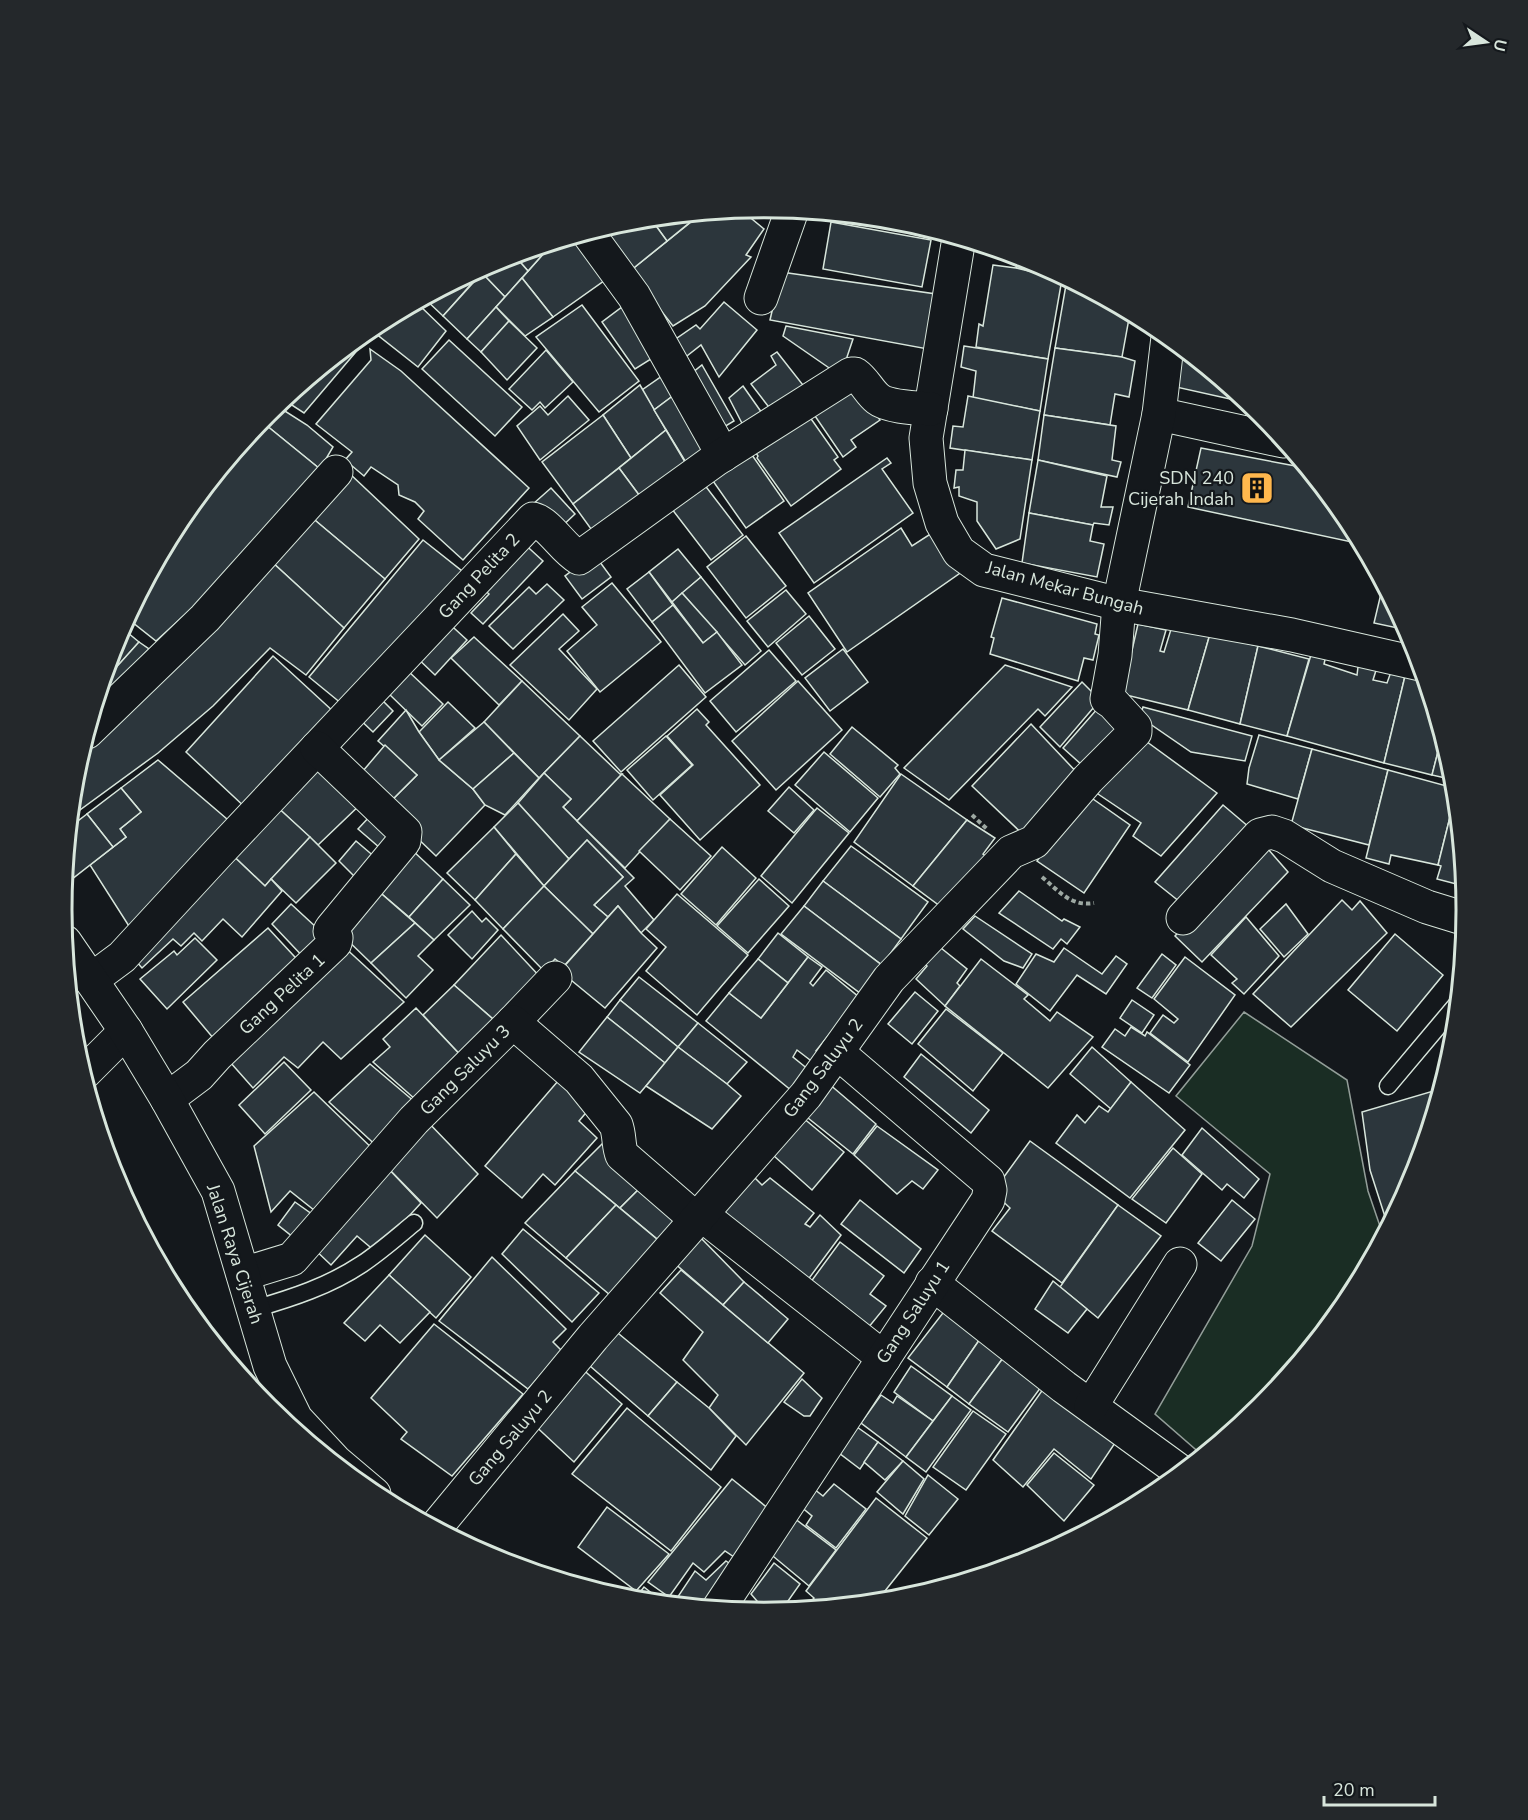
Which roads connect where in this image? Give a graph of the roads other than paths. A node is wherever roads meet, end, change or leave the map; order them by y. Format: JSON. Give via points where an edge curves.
{"nodes":[{"id":1,"x":789,"y":219,"type":"edge"},
{"id":2,"x":593,"y":240,"type":"edge"},
{"id":3,"x":958,"y":246,"type":"edge"},
{"id":4,"x":761,"y":298,"type":"dead end"},
{"id":5,"x":1167,"y":348,"type":"edge"},
{"id":6,"x":931,"y":409,"type":"junction"},
{"id":7,"x":1159,"y":414,"type":"junction"},
{"id":8,"x":1269,"y":438,"type":"edge"},
{"id":9,"x":723,"y":455,"type":"junction"},
{"id":10,"x":336,"y":472,"type":"dead end"},
{"id":11,"x":1119,"y":604,"type":"junction"},
{"id":12,"x":1409,"y":662,"type":"edge"},
{"id":13,"x":99,"y":720,"type":"edge"},
{"id":14,"x":317,"y":748,"type":"junction"},
{"id":15,"x":1456,"y":916,"type":"edge"},
{"id":16,"x":1183,"y":918,"type":"dead end"},
{"id":17,"x":73,"y":954,"type":"edge"},
{"id":18,"x":555,"y":978,"type":"dead end"},
{"id":19,"x":91,"y":980,"type":"junction"},
{"id":20,"x":1448,"y":1015,"type":"edge"},
{"id":21,"x":513,"y":1022,"type":"junction"},
{"id":22,"x":126,"y":1031,"type":"junction"},
{"id":23,"x":837,"y":1052,"type":"junction"},
{"id":24,"x":90,"y":1067,"type":"edge"},
{"id":25,"x":1388,"y":1086,"type":"dead end"},
{"id":26,"x":167,"y":1099,"type":"junction"},
{"id":27,"x":700,"y":1217,"type":"junction"},
{"id":28,"x":414,"y":1223,"type":"dead end"},
{"id":29,"x":1180,"y":1264,"type":"dead end"},
{"id":30,"x":243,"y":1274,"type":"junction"},
{"id":31,"x":932,"y":1283,"type":"junction"},
{"id":32,"x":254,"y":1309,"type":"junction"},
{"id":33,"x":884,"y":1358,"type":"junction"},
{"id":34,"x":1091,"y":1406,"type":"junction"},
{"id":35,"x":296,"y":1418,"type":"edge"},
{"id":36,"x":1174,"y":1467,"type":"edge"},
{"id":37,"x":441,"y":1521,"type":"edge"},
{"id":38,"x":724,"y":1601,"type":"edge"}],
"edges":[{"from":1,"to":4,"type":"street"},
{"from":2,"to":9,"type":"street","via":[[634,296]]},
{"from":3,"to":6,"type":"street","name":"Jalan Mekar Bungah"},
{"from":5,"to":7,"type":"street"},
{"from":6,"to":9,"type":"street","name":"Gang Pelita 2","via":[[888,404],[851,374]]},
{"from":6,"to":11,"type":"street","name":"Jalan Mekar Bungah","via":[[926,438],[930,483],[942,523],[959,552],[984,570]]},
{"from":7,"to":8,"type":"street"},
{"from":7,"to":11,"type":"street"},
{"from":9,"to":14,"type":"street","name":"Gang Pelita 2","via":[[579,558],[540,521],[533,519]]},
{"from":10,"to":13,"type":"street","via":[[205,618]]},
{"from":11,"to":12,"type":"street","name":"Jalan Mekar Bungah","via":[[1292,635]]},
{"from":11,"to":23,"type":"street","name":"Gang Saluyu 2","via":[[1107,699],[1135,727],[1135,732],[1034,842],[1011,852],[889,978]]},
{"from":14,"to":19,"type":"street","name":"Gang Pelita 2","via":[[123,957]]},
{"from":14,"to":26,"type":"street","name":"Gang Pelita 1","via":[[405,832],[404,841],[332,928],[335,943],[199,1075]]},
{"from":15,"to":16,"type":"street","via":[[1332,866],[1272,832],[1260,835]]},
{"from":17,"to":19,"type":"street","name":"Jalan Raya Cijerah"},
{"from":18,"to":21,"type":"street"},
{"from":19,"to":22,"type":"street","name":"Jalan Raya Cijerah"},
{"from":20,"to":25,"type":"lane"},
{"from":21,"to":27,"type":"street","name":"Gang Saluyu 3","via":[[579,1079],[616,1125],[622,1155]]},
{"from":21,"to":30,"type":"street","name":"Gang Saluyu 3","via":[[414,1120],[292,1259]]},
{"from":22,"to":24,"type":"street"},
{"from":22,"to":26,"type":"street","name":"Jalan Raya Cijerah"},
{"from":23,"to":27,"type":"street","name":"Gang Saluyu 2","via":[[806,1095]]},
{"from":23,"to":31,"type":"street","name":"Gang Saluyu 1","via":[[988,1181],[988,1200]]},
{"from":26,"to":30,"type":"street","name":"Jalan Raya Cijerah","via":[[218,1191]]},
{"from":27,"to":33,"type":"street","name":"Gang Saluyu 3"},
{"from":27,"to":37,"type":"street","name":"Gang Saluyu 2","via":[[593,1337]]},
{"from":28,"to":32,"type":"lane","via":[[362,1264],[324,1285]]},
{"from":29,"to":34,"type":"street"},
{"from":30,"to":32,"type":"street","name":"Jalan Raya Cijerah"},
{"from":31,"to":33,"type":"street","name":"Gang Saluyu 1"},
{"from":31,"to":34,"type":"street"},
{"from":32,"to":35,"type":"street","name":"Jalan Raya Cijerah","via":[[270,1366]]},
{"from":33,"to":38,"type":"street","name":"Gang Saluyu 1"},
{"from":34,"to":36,"type":"street"}]}
